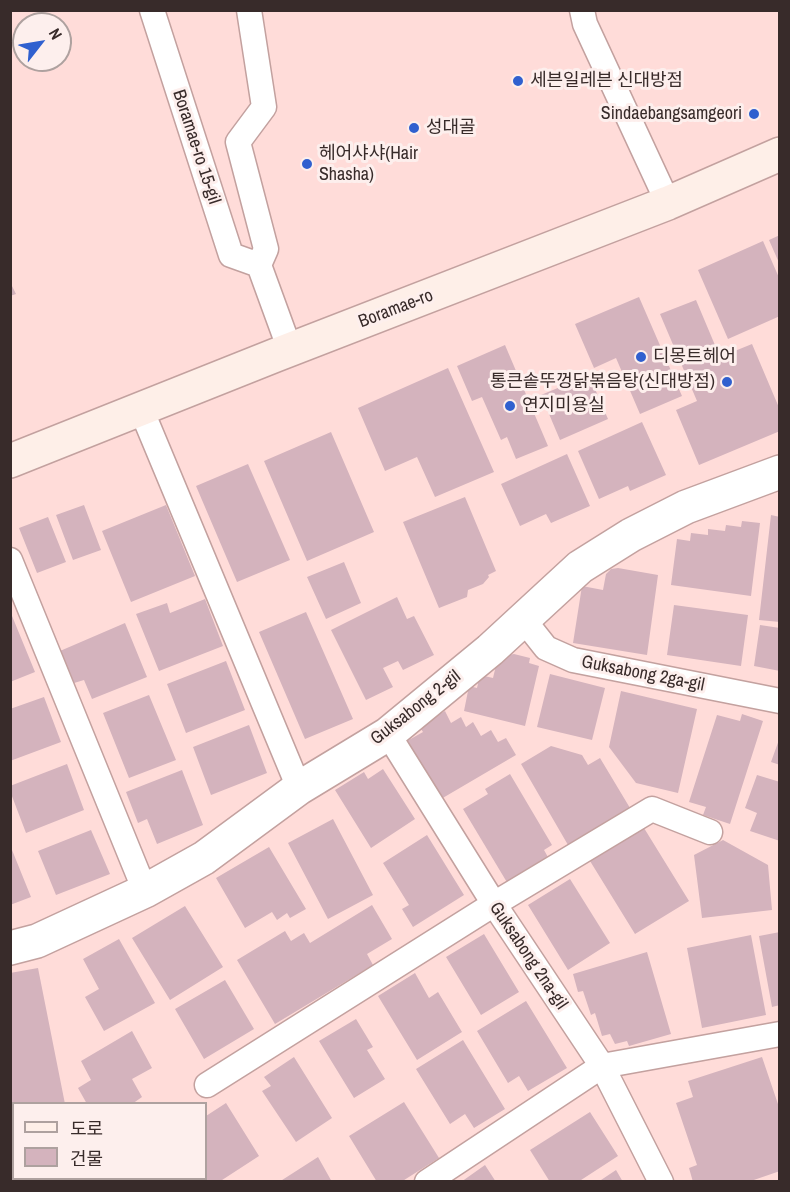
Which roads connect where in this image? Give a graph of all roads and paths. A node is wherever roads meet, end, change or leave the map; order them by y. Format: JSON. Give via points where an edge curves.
{"nodes":[{"id":1,"x":152,"y":10,"type":"edge"},
{"id":2,"x":249,"y":10,"type":"edge"},
{"id":3,"x":582,"y":10,"type":"edge"},
{"id":4,"x":780,"y":154,"type":"edge"},
{"id":5,"x":668,"y":203,"type":"junction"},
{"id":6,"x":259,"y":266,"type":"junction"},
{"id":7,"x":290,"y":350,"type":"junction"},
{"id":8,"x":141,"y":409,"type":"junction"},
{"id":9,"x":10,"y":461,"type":"edge"},
{"id":10,"x":780,"y":472,"type":"edge"},
{"id":11,"x":10,"y":560,"type":"edge"},
{"id":12,"x":523,"y":619,"type":"junction"},
{"id":13,"x":780,"y":701,"type":"edge"},
{"id":14,"x":388,"y":734,"type":"junction"},
{"id":15,"x":299,"y":788,"type":"junction"},
{"id":16,"x":710,"y":832,"type":"dead end"},
{"id":17,"x":145,"y":891,"type":"junction"},
{"id":18,"x":494,"y":904,"type":"junction"},
{"id":19,"x":10,"y":948,"type":"edge"},
{"id":20,"x":780,"y":1034,"type":"edge"},
{"id":21,"x":602,"y":1066,"type":"junction"},
{"id":22,"x":207,"y":1085,"type":"dead end"},
{"id":23,"x":427,"y":1182,"type":"edge"},
{"id":24,"x":661,"y":1182,"type":"edge"}],
"edges":[{"from":1,"to":6,"type":"lane","name":"Boramae-ro 15-gil","via":[[231,255]]},
{"from":2,"to":6,"type":"lane","via":[[264,107],[238,142],[266,249]]},
{"from":3,"to":5,"type":"lane"},
{"from":4,"to":5,"type":"main road","name":"Boramae-ro"},
{"from":5,"to":7,"type":"main road","name":"Boramae-ro"},
{"from":6,"to":7,"type":"lane"},
{"from":7,"to":8,"type":"main road","name":"Boramae-ro"},
{"from":8,"to":9,"type":"main road","name":"Boramae-ro"},
{"from":8,"to":15,"type":"lane"},
{"from":10,"to":12,"type":"street","name":"Guksabong 2-gil","via":[[686,507],[631,535],[580,567]]},
{"from":11,"to":17,"type":"lane"},
{"from":12,"to":13,"type":"lane","name":"Guksabong 2ga-gil","via":[[546,648],[573,660]]},
{"from":12,"to":14,"type":"street","name":"Guksabong 2-gil"},
{"from":14,"to":15,"type":"street","name":"Guksabong 2-gil"},
{"from":14,"to":18,"type":"lane","name":"Guksabong 2na-gil"},
{"from":15,"to":17,"type":"street","name":"Guksabong 2-gil","via":[[204,858]]},
{"from":16,"to":18,"type":"lane","via":[[651,809]]},
{"from":17,"to":19,"type":"street","name":"Guksabong 2-gil","via":[[37,941]]},
{"from":18,"to":21,"type":"lane","name":"Guksabong 2na-gil"},
{"from":18,"to":22,"type":"lane"},
{"from":20,"to":21,"type":"lane"},
{"from":21,"to":23,"type":"lane"},
{"from":21,"to":24,"type":"lane","name":"Guksabong 2na-gil"}]}
